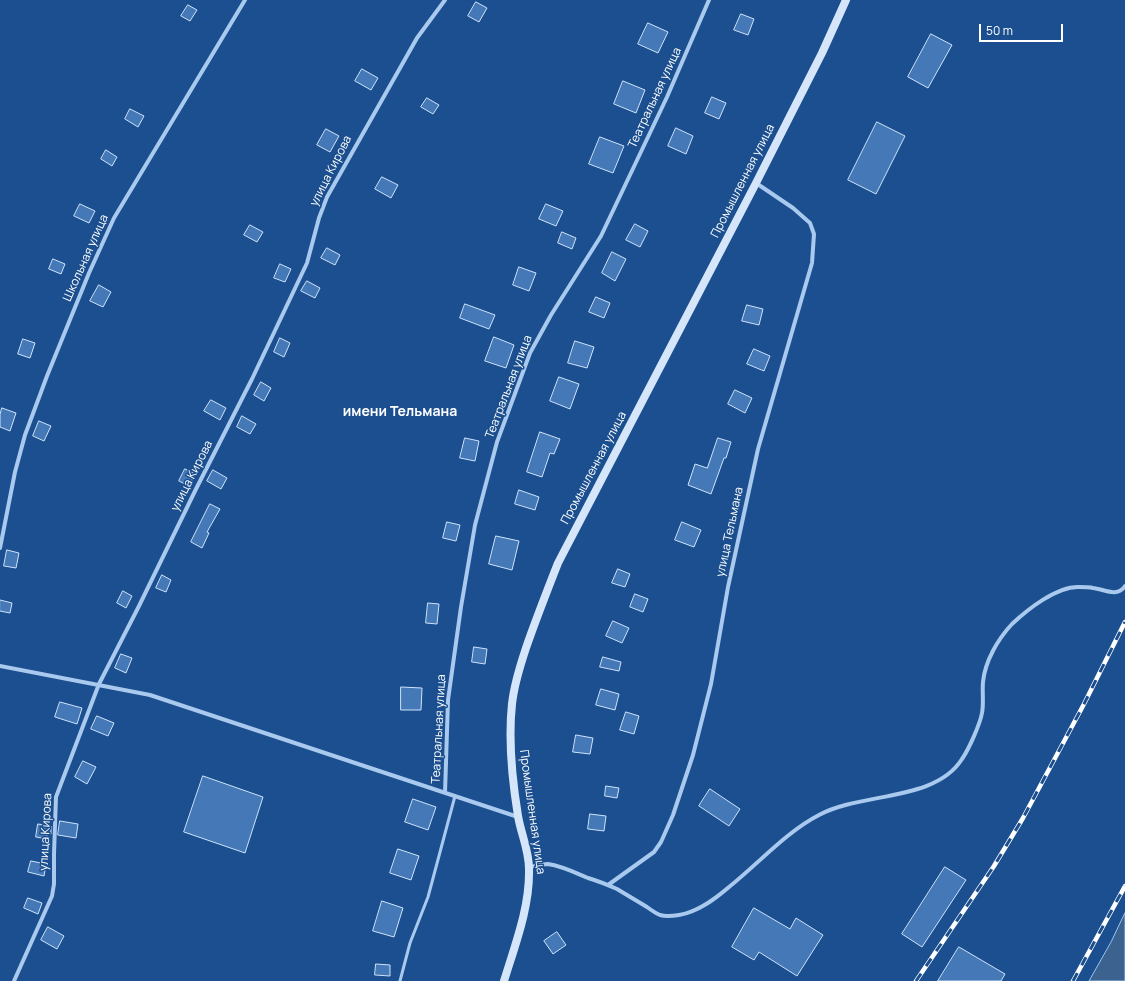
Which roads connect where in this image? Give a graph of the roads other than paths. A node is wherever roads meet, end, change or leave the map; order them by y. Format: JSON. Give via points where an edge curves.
{"nodes":[{"id":1,"x":245,"y":0,"type":"edge"},
{"id":2,"x":445,"y":0,"type":"edge"},
{"id":3,"x":709,"y":0,"type":"edge"},
{"id":4,"x":846,"y":0,"type":"edge"},
{"id":5,"x":756,"y":183,"type":"junction"},
{"id":6,"x":0,"y":548,"type":"edge"},
{"id":7,"x":1125,"y":586,"type":"edge"},
{"id":8,"x":0,"y":666,"type":"edge"},
{"id":9,"x":99,"y":684,"type":"junction"},
{"id":10,"x":445,"y":793,"type":"junction"},
{"id":11,"x":455,"y":796,"type":"junction"},
{"id":12,"x":518,"y":817,"type":"junction"},
{"id":13,"x":529,"y":867,"type":"junction"},
{"id":14,"x":608,"y":885,"type":"junction"},
{"id":15,"x":14,"y":981,"type":"edge"},
{"id":16,"x":400,"y":981,"type":"edge"},
{"id":17,"x":504,"y":981,"type":"edge"}],
"edges":[{"from":1,"to":6,"type":"street","name":"Школьная улица","via":[[114,218],[89,273],[25,435]]},
{"from":2,"to":9,"type":"street","name":"улица Кирова","via":[[417,38],[327,197],[307,263],[252,379]]},
{"from":3,"to":10,"type":"street","name":"Театральная улица","via":[[667,97],[601,236],[530,353],[497,442],[475,525],[460,615],[448,700]]},
{"from":4,"to":5,"type":"street","name":"Промышленная улица"},
{"from":5,"to":12,"type":"street","name":"Промышленная улица","via":[[558,563],[537,614],[512,702],[510,736]]},
{"from":5,"to":14,"type":"street","name":"улица Тельмана","via":[[810,223],[814,234],[812,263],[758,449],[728,588],[711,684],[693,755],[661,842],[654,852]]},
{"from":7,"to":14,"type":"street","via":[[1116,593],[1075,587],[1058,592],[1036,605],[1012,625],[1001,638],[986,668],[982,713],[973,737],[962,759],[939,781],[916,790],[852,804],[821,814],[794,831],[720,895],[698,909],[682,915],[659,915]]},
{"from":8,"to":9,"type":"street"},
{"from":9,"to":10,"type":"street","via":[[150,695]]},
{"from":9,"to":15,"type":"street","name":"улица Кирова","via":[[56,797],[52,896]]},
{"from":10,"to":11,"type":"street"},
{"from":11,"to":12,"type":"street"},
{"from":11,"to":16,"type":"lane","via":[[428,897],[410,943]]},
{"from":12,"to":13,"type":"street","name":"Промышленная улица","via":[[526,844]]},
{"from":13,"to":14,"type":"street","via":[[547,864],[557,866]]},
{"from":13,"to":17,"type":"street","name":"Промышленная улица","via":[[529,888],[522,922]]}]}
